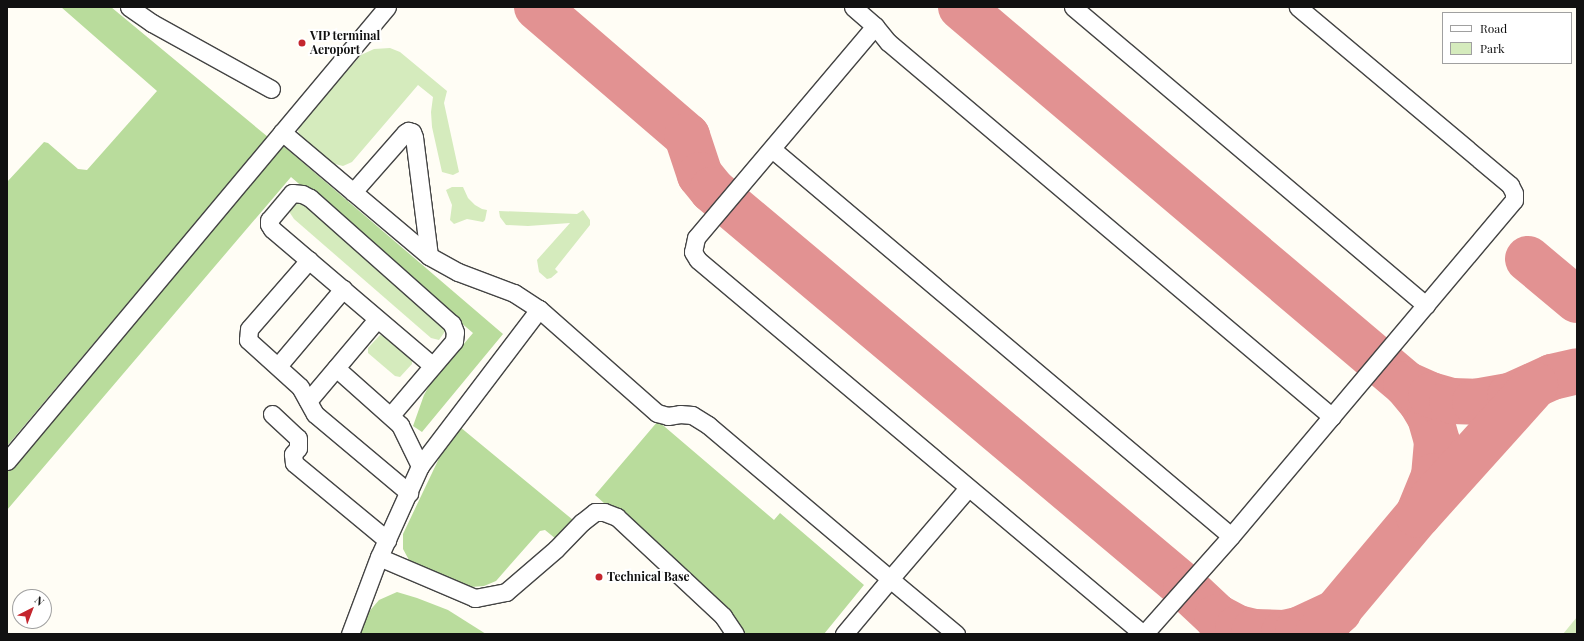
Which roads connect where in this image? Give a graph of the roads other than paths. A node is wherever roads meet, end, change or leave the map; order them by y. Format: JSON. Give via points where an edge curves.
{"nodes":[{"id":1,"x":130,"y":7,"type":"edge"},
{"id":2,"x":388,"y":7,"type":"edge"},
{"id":3,"x":853,"y":7,"type":"edge"},
{"id":4,"x":1073,"y":7,"type":"edge"},
{"id":5,"x":1298,"y":7,"type":"edge"},
{"id":6,"x":875,"y":26,"type":"junction"},
{"id":7,"x":271,"y":89,"type":"dead end"},
{"id":8,"x":282,"y":132,"type":"junction"},
{"id":9,"x":772,"y":149,"type":"junction"},
{"id":10,"x":353,"y":192,"type":"junction"},
{"id":11,"x":429,"y":256,"type":"junction"},
{"id":12,"x":309,"y":260,"type":"junction"},
{"id":13,"x":343,"y":289,"type":"junction"},
{"id":14,"x":1426,"y":305,"type":"junction"},
{"id":15,"x":538,"y":309,"type":"junction"},
{"id":16,"x":378,"y":319,"type":"junction"},
{"id":17,"x":278,"y":366,"type":"junction"},
{"id":18,"x":433,"y":366,"type":"junction"},
{"id":19,"x":336,"y":368,"type":"junction"},
{"id":20,"x":308,"y":401,"type":"junction"},
{"id":21,"x":272,"y":414,"type":"dead end"},
{"id":22,"x":391,"y":415,"type":"junction"},
{"id":23,"x":1332,"y":417,"type":"junction"},
{"id":24,"x":7,"y":461,"type":"edge"},
{"id":25,"x":420,"y":466,"type":"junction"},
{"id":26,"x":968,"y":488,"type":"junction"},
{"id":27,"x":409,"y":493,"type":"junction"},
{"id":28,"x":1231,"y":536,"type":"junction"},
{"id":29,"x":387,"y":540,"type":"junction"},
{"id":30,"x":379,"y":558,"type":"junction"},
{"id":31,"x":890,"y":579,"type":"junction"},
{"id":32,"x":350,"y":634,"type":"edge"},
{"id":33,"x":735,"y":634,"type":"edge"},
{"id":34,"x":844,"y":634,"type":"edge"},
{"id":35,"x":956,"y":634,"type":"edge"},
{"id":36,"x":1144,"y":634,"type":"edge"}],
"edges":[{"from":1,"to":7,"type":"lane","via":[[152,23]]},
{"from":2,"to":8,"type":"lane"},
{"from":3,"to":6,"type":"lane"},
{"from":4,"to":14,"type":"lane"},
{"from":5,"to":14,"type":"lane","via":[[1510,185],[1514,193],[1514,200],[1510,206]]},
{"from":6,"to":9,"type":"lane"},
{"from":6,"to":23,"type":"lane","via":[[888,42]]},
{"from":8,"to":10,"type":"lane"},
{"from":8,"to":24,"type":"lane"},
{"from":9,"to":26,"type":"lane","via":[[696,238],[693,252],[698,260]]},
{"from":9,"to":28,"type":"lane"},
{"from":10,"to":11,"type":"lane"},
{"from":10,"to":11,"type":"lane","via":[[405,133],[412,132]]},
{"from":11,"to":15,"type":"lane","via":[[458,272],[514,293]]},
{"from":12,"to":13,"type":"lane"},
{"from":12,"to":17,"type":"lane","via":[[249,329],[247,335],[251,345]]},
{"from":12,"to":18,"type":"lane","via":[[269,224],[292,193],[310,198],[452,324],[455,332],[454,341]]},
{"from":13,"to":16,"type":"lane"},
{"from":13,"to":17,"type":"lane"},
{"from":14,"to":23,"type":"lane"},
{"from":15,"to":25,"type":"lane"},
{"from":15,"to":31,"type":"lane","via":[[657,413],[668,416],[692,415],[708,425]]},
{"from":16,"to":18,"type":"lane"},
{"from":16,"to":19,"type":"lane"},
{"from":17,"to":20,"type":"lane","via":[[300,387]]},
{"from":18,"to":22,"type":"lane"},
{"from":19,"to":20,"type":"lane"},
{"from":19,"to":22,"type":"lane"},
{"from":20,"to":27,"type":"lane","via":[[315,414],[328,426]]},
{"from":21,"to":29,"type":"lane","via":[[298,438],[298,448],[293,454],[294,463]]},
{"from":22,"to":25,"type":"lane","via":[[400,425]]},
{"from":23,"to":28,"type":"lane"},
{"from":25,"to":27,"type":"lane"},
{"from":26,"to":31,"type":"lane"},
{"from":26,"to":36,"type":"lane"},
{"from":27,"to":29,"type":"lane"},
{"from":28,"to":36,"type":"lane"},
{"from":29,"to":30,"type":"lane"},
{"from":30,"to":32,"type":"lane"},
{"from":30,"to":33,"type":"lane","via":[[475,598],[506,592],[556,549],[582,522],[595,512],[604,512],[617,517],[724,616]]},
{"from":31,"to":34,"type":"lane"},
{"from":31,"to":35,"type":"lane"}]}
